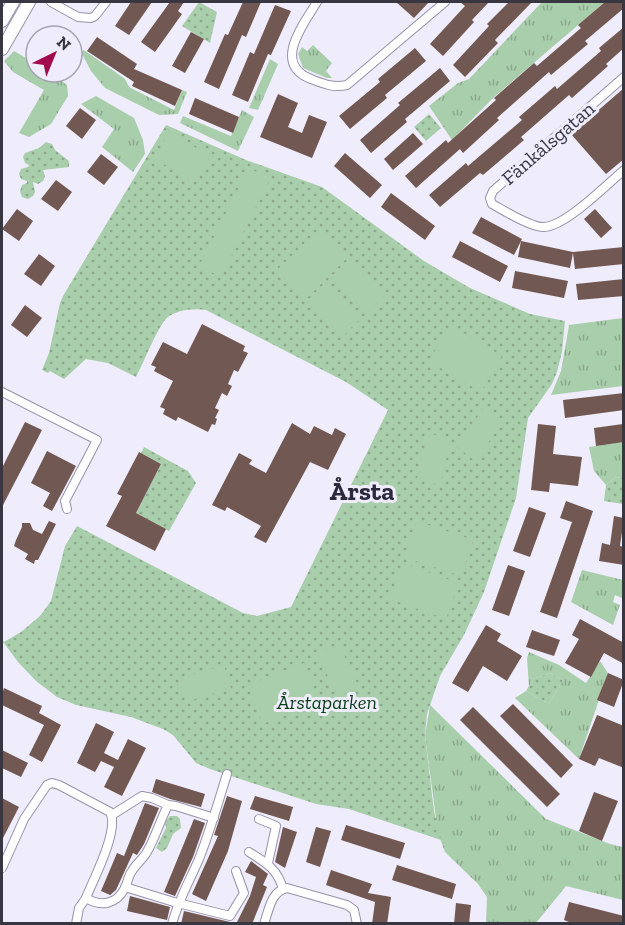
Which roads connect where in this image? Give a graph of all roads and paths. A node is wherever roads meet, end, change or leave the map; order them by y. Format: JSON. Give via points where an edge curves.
{"nodes":[{"id":1,"x":13,"y":2,"type":"edge"},
{"id":2,"x":29,"y":2,"type":"edge"},
{"id":3,"x":51,"y":2,"type":"edge"},
{"id":4,"x":106,"y":2,"type":"edge"},
{"id":5,"x":317,"y":2,"type":"edge"},
{"id":6,"x":445,"y":2,"type":"edge"},
{"id":7,"x":2,"y":21,"type":"edge"},
{"id":8,"x":2,"y":49,"type":"edge"},
{"id":9,"x":624,"y":77,"type":"edge"},
{"id":10,"x":624,"y":170,"type":"edge"},
{"id":11,"x":2,"y":392,"type":"edge"},
{"id":12,"x":67,"y":509,"type":"dead end"},
{"id":13,"x":227,"y":774,"type":"dead end"},
{"id":14,"x":168,"y":805,"type":"junction"},
{"id":15,"x":112,"y":815,"type":"junction"},
{"id":16,"x":214,"y":818,"type":"junction"},
{"id":17,"x":259,"y":819,"type":"dead end"},
{"id":18,"x":249,"y":852,"type":"dead end"},
{"id":19,"x":268,"y":863,"type":"junction"},
{"id":20,"x":2,"y":868,"type":"edge"},
{"id":21,"x":236,"y":871,"type":"dead end"},
{"id":22,"x":125,"y":887,"type":"junction"},
{"id":23,"x":283,"y":889,"type":"junction"},
{"id":24,"x":86,"y":898,"type":"junction"},
{"id":25,"x":179,"y":903,"type":"junction"},
{"id":26,"x":230,"y":920,"type":"edge"},
{"id":27,"x":76,"y":924,"type":"edge"},
{"id":28,"x":172,"y":924,"type":"edge"},
{"id":29,"x":264,"y":924,"type":"edge"},
{"id":30,"x":357,"y":924,"type":"edge"}],
"edges":[{"from":1,"to":7,"type":"main road"},
{"from":2,"to":8,"type":"main road"},
{"from":3,"to":4,"type":"street","via":[[84,18],[95,16]]},
{"from":5,"to":6,"type":"street","via":[[292,51],[292,65],[301,75],[334,88],[346,85]]},
{"from":9,"to":10,"type":"street","name":"Fänkålsgatan","via":[[493,191],[490,198],[492,204],[544,227],[570,217]]},
{"from":11,"to":12,"type":"street","via":[[97,440],[65,501]]},
{"from":13,"to":16,"type":"street"},
{"from":14,"to":15,"type":"street","via":[[142,796]]},
{"from":14,"to":16,"type":"street"},
{"from":14,"to":22,"type":"street","via":[[146,854],[130,872]]},
{"from":15,"to":20,"type":"street","via":[[59,785],[46,785],[24,819]]},
{"from":15,"to":24,"type":"street","via":[[112,832]]},
{"from":16,"to":25,"type":"street"},
{"from":17,"to":19,"type":"street","via":[[276,826]]},
{"from":18,"to":19,"type":"street"},
{"from":19,"to":23,"type":"street"},
{"from":21,"to":26,"type":"street","via":[[244,893]]},
{"from":22,"to":24,"type":"street","via":[[110,903],[95,903]]},
{"from":22,"to":25,"type":"street"},
{"from":23,"to":29,"type":"street","via":[[274,895]]},
{"from":23,"to":30,"type":"street","via":[[346,905],[354,910]]},
{"from":24,"to":27,"type":"street"},
{"from":25,"to":26,"type":"street"},
{"from":25,"to":28,"type":"street"}]}
